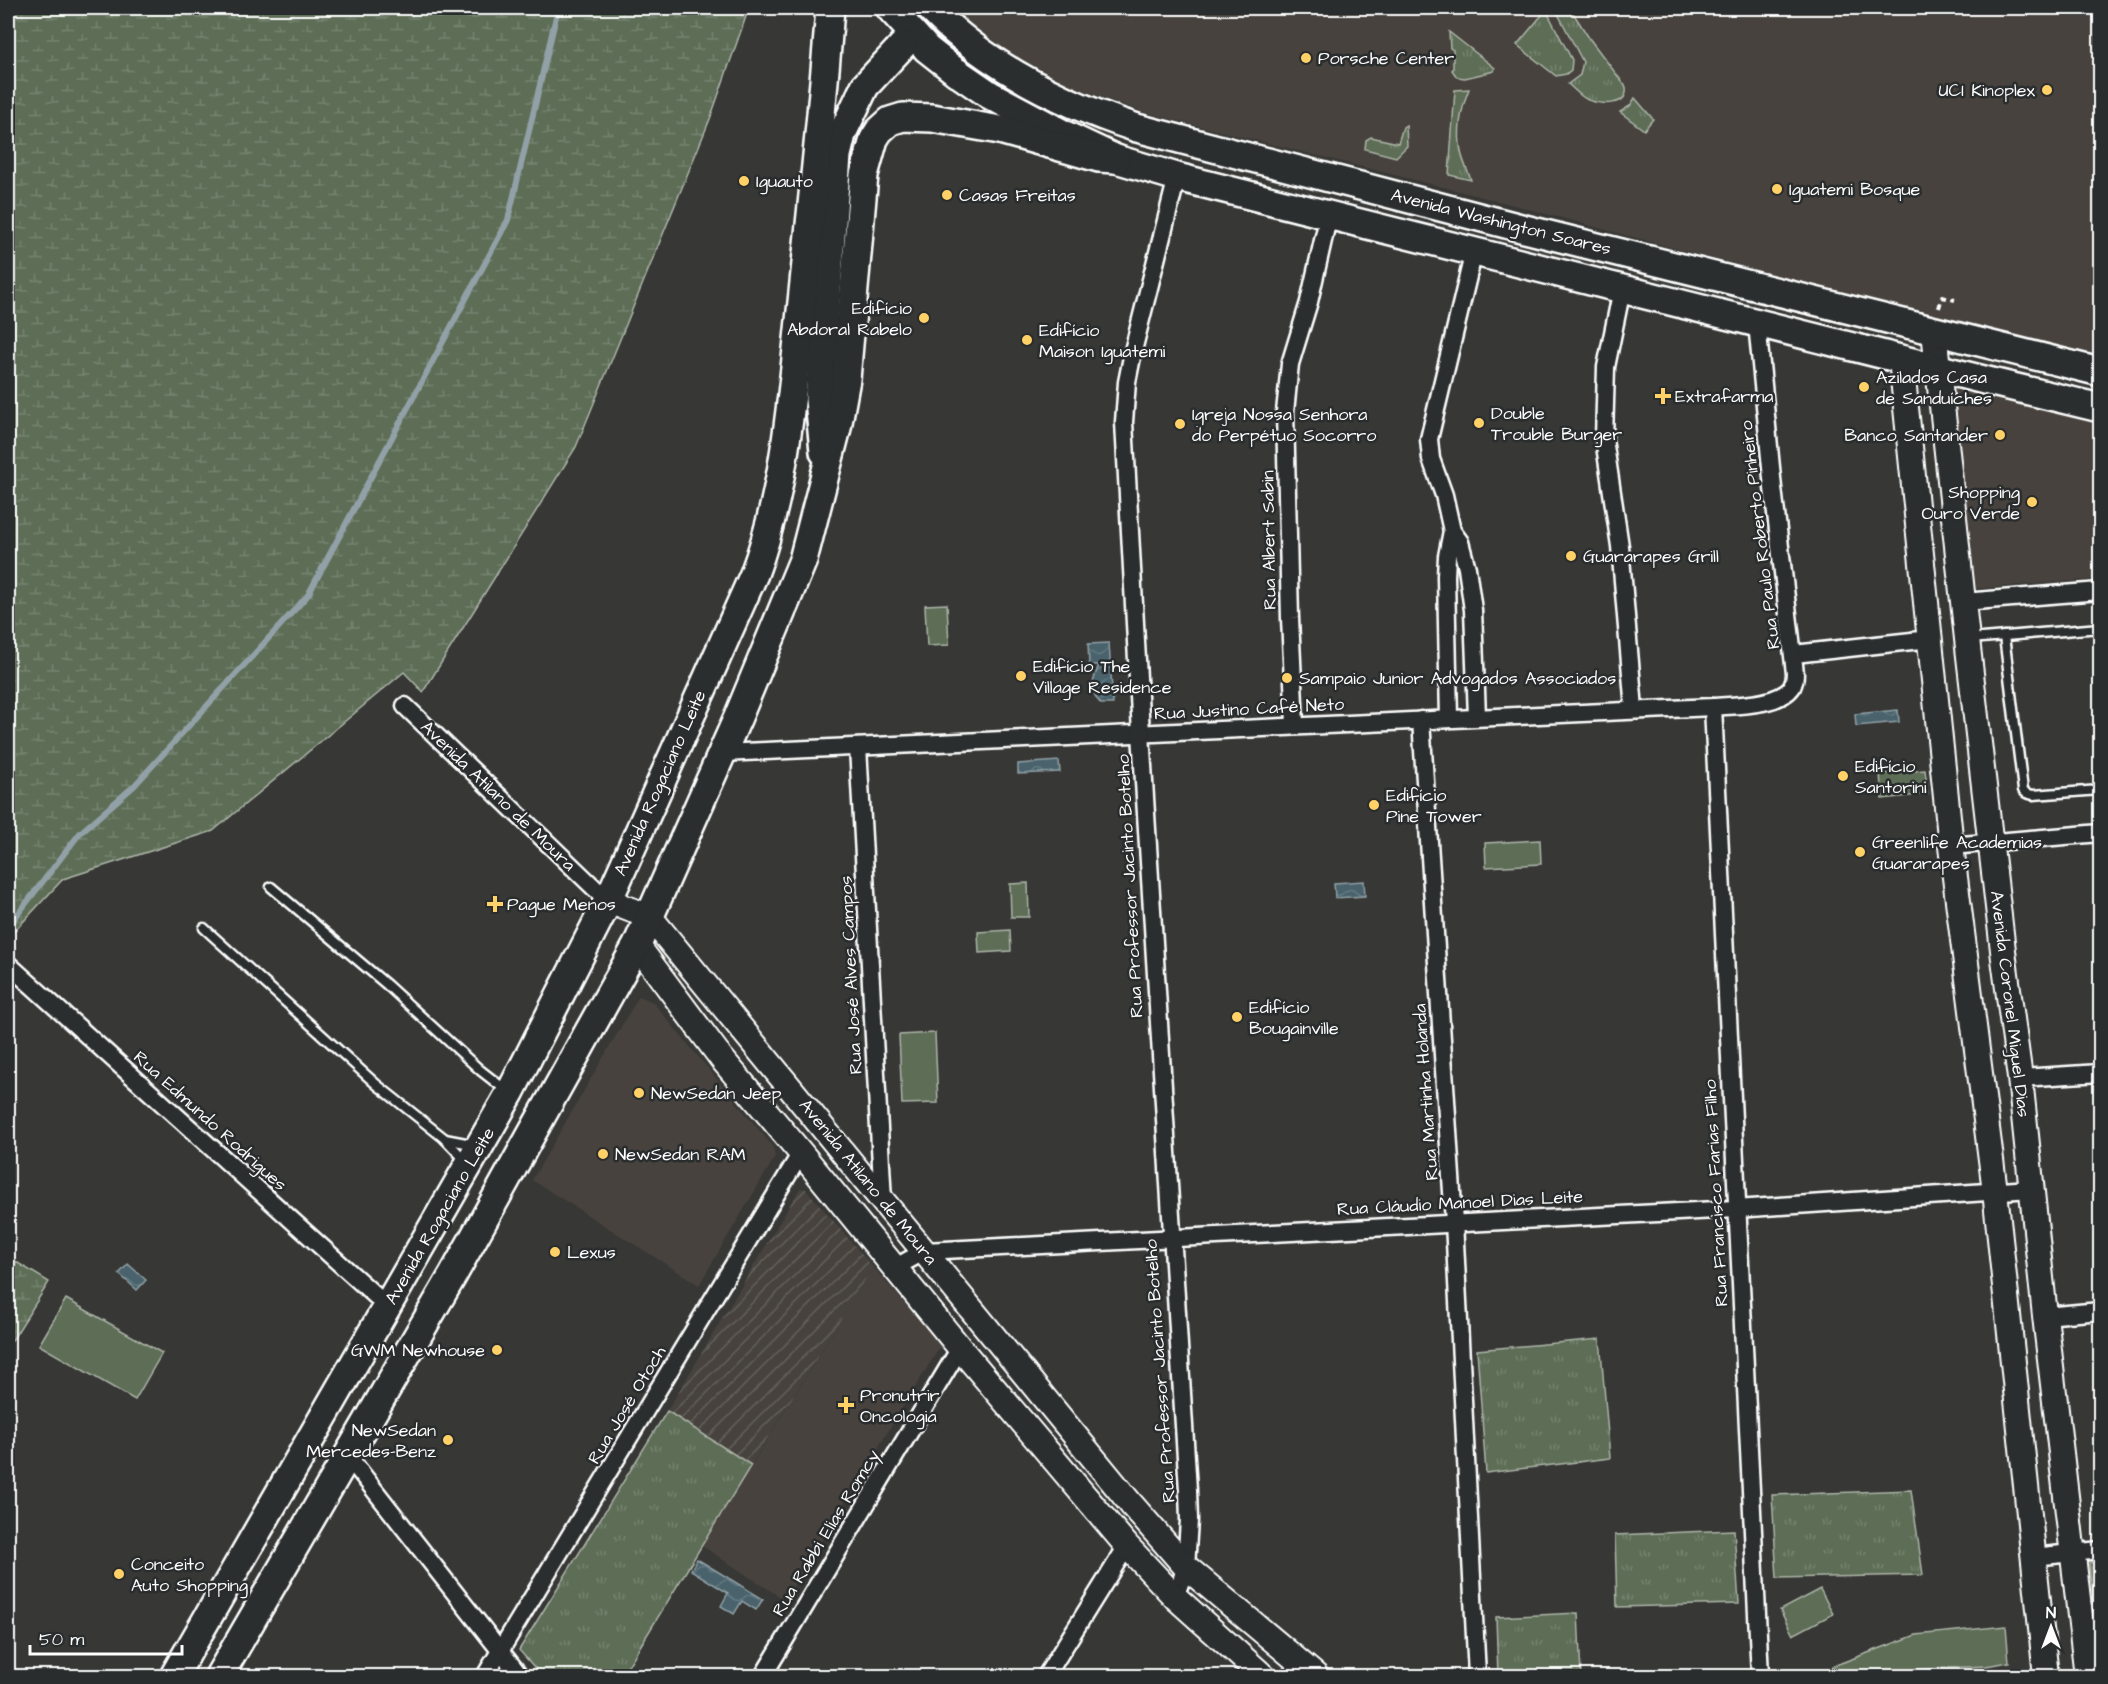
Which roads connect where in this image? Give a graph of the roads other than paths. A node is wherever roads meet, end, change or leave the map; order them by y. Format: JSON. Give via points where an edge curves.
{"nodes":[{"id":1,"x":830,"y":8,"type":"edge"},
{"id":2,"x":890,"y":8,"type":"edge"},
{"id":3,"x":930,"y":8,"type":"edge"},
{"id":4,"x":915,"y":47,"type":"junction"},
{"id":5,"x":1116,"y":159,"type":"junction"},
{"id":6,"x":1178,"y":177,"type":"junction"},
{"id":7,"x":1329,"y":214,"type":"junction"},
{"id":8,"x":1474,"y":251,"type":"junction"},
{"id":9,"x":1622,"y":289,"type":"junction"},
{"id":10,"x":1757,"y":323,"type":"junction"},
{"id":11,"x":1936,"y":323,"type":"junction"},
{"id":12,"x":1901,"y":359,"type":"junction"},
{"id":13,"x":1938,"y":368,"type":"junction"},
{"id":14,"x":2100,"y":372,"type":"edge"},
{"id":15,"x":2100,"y":408,"type":"edge"},
{"id":16,"x":826,"y":468,"type":"junction"},
{"id":17,"x":1452,"y":531,"type":"junction"},
{"id":18,"x":2100,"y":591,"type":"edge"},
{"id":19,"x":1963,"y":602,"type":"junction"},
{"id":20,"x":2100,"y":628,"type":"edge"},
{"id":21,"x":2004,"y":636,"type":"junction"},
{"id":22,"x":1930,"y":639,"type":"junction"},
{"id":23,"x":1966,"y":639,"type":"junction"},
{"id":24,"x":1794,"y":654,"type":"junction"},
{"id":25,"x":1777,"y":698,"type":"joint"},
{"id":26,"x":405,"y":706,"type":"dead end"},
{"id":27,"x":1713,"y":707,"type":"junction"},
{"id":28,"x":1634,"y":709,"type":"junction"},
{"id":29,"x":1477,"y":717,"type":"junction"},
{"id":30,"x":1449,"y":719,"type":"junction"},
{"id":31,"x":1421,"y":720,"type":"junction"},
{"id":32,"x":1295,"y":726,"type":"junction"},
{"id":33,"x":1141,"y":733,"type":"junction"},
{"id":34,"x":858,"y":747,"type":"junction"},
{"id":35,"x":722,"y":753,"type":"junction"},
{"id":36,"x":2100,"y":790,"type":"edge"},
{"id":37,"x":2100,"y":833,"type":"edge"},
{"id":38,"x":1990,"y":842,"type":"junction"},
{"id":39,"x":1951,"y":846,"type":"junction"},
{"id":40,"x":271,"y":887,"type":"dead end"},
{"id":41,"x":608,"y":901,"type":"junction"},
{"id":42,"x":650,"y":917,"type":"junction"},
{"id":43,"x":204,"y":928,"type":"dead end"},
{"id":44,"x":637,"y":945,"type":"junction"},
{"id":45,"x":2004,"y":959,"type":"junction"},
{"id":46,"x":8,"y":964,"type":"edge"},
{"id":47,"x":1966,"y":964,"type":"junction"},
{"id":48,"x":2100,"y":1072,"type":"edge"},
{"id":49,"x":2020,"y":1078,"type":"junction"},
{"id":50,"x":510,"y":1093,"type":"junction"},
{"id":51,"x":444,"y":1138,"type":"junction"},
{"id":52,"x":801,"y":1153,"type":"junction"},
{"id":53,"x":475,"y":1155,"type":"junction"},
{"id":54,"x":2031,"y":1189,"type":"junction"},
{"id":55,"x":1995,"y":1191,"type":"junction"},
{"id":56,"x":883,"y":1201,"type":"junction"},
{"id":57,"x":1736,"y":1209,"type":"junction"},
{"id":58,"x":1454,"y":1222,"type":"junction"},
{"id":59,"x":1171,"y":1238,"type":"junction"},
{"id":60,"x":925,"y":1251,"type":"junction"},
{"id":61,"x":894,"y":1268,"type":"junction"},
{"id":62,"x":388,"y":1307,"type":"junction"},
{"id":63,"x":2100,"y":1311,"type":"edge"},
{"id":64,"x":2045,"y":1316,"type":"junction"},
{"id":65,"x":960,"y":1348,"type":"junction"},
{"id":66,"x":347,"y":1455,"type":"junction"},
{"id":67,"x":1127,"y":1546,"type":"junction"},
{"id":68,"x":2100,"y":1550,"type":"edge"},
{"id":69,"x":2073,"y":1553,"type":"junction"},
{"id":70,"x":2034,"y":1557,"type":"junction"},
{"id":71,"x":1186,"y":1567,"type":"junction"},
{"id":72,"x":1175,"y":1597,"type":"junction"},
{"id":73,"x":500,"y":1652,"type":"junction"},
{"id":74,"x":182,"y":1671,"type":"edge"},
{"id":75,"x":219,"y":1677,"type":"edge"},
{"id":76,"x":485,"y":1677,"type":"edge"},
{"id":77,"x":520,"y":1677,"type":"edge"},
{"id":78,"x":763,"y":1677,"type":"edge"},
{"id":79,"x":1046,"y":1677,"type":"edge"},
{"id":80,"x":1263,"y":1677,"type":"edge"},
{"id":81,"x":1316,"y":1677,"type":"edge"},
{"id":82,"x":1477,"y":1677,"type":"edge"},
{"id":83,"x":1760,"y":1677,"type":"edge"},
{"id":84,"x":2046,"y":1677,"type":"edge"},
{"id":85,"x":2087,"y":1677,"type":"edge"}],
"edges":[{"from":1,"to":41,"type":"main road","name":"Avenida Rogaciano Leite","via":[[793,382],[772,517],[754,574]]},
{"from":2,"to":4,"type":"main road","name":"Avenida Washington Soares"},
{"from":3,"to":11,"type":"main road","name":"Avenida Washington Soares","via":[[951,30],[1011,71],[1069,102],[1137,128],[1510,225]]},
{"from":4,"to":5,"type":"main road","name":"Avenida Washington Soares","via":[[990,95]]},
{"from":4,"to":16,"type":"main road","via":[[865,86],[842,134],[837,155],[819,399]]},
{"from":5,"to":6,"type":"main road","name":"Avenida Washington Soares"},
{"from":5,"to":16,"type":"main road","via":[[1099,158],[1000,130],[932,118],[903,117],[890,121],[879,131],[864,175],[846,379]]},
{"from":6,"to":7,"type":"main road","name":"Avenida Washington Soares"},
{"from":6,"to":33,"type":"street","name":"Rua Professor Jacinto Botelho","via":[[1134,347],[1124,422]]},
{"from":7,"to":8,"type":"main road","name":"Avenida Washington Soares"},
{"from":7,"to":32,"type":"street","name":"Rua Albert Sabin","via":[[1290,364],[1285,412]]},
{"from":8,"to":9,"type":"main road","name":"Avenida Washington Soares"},
{"from":8,"to":17,"type":"street","via":[[1429,439]]},
{"from":9,"to":10,"type":"main road","name":"Avenida Washington Soares"},
{"from":9,"to":28,"type":"street","via":[[1606,367],[1604,439],[1620,546]]},
{"from":10,"to":12,"type":"main road","name":"Avenida Washington Soares"},
{"from":10,"to":24,"type":"street","name":"Rua Paulo Roberto Pinheiro"},
{"from":11,"to":13,"type":"main road","name":"Avenida Coronel Miguel Dias"},
{"from":11,"to":14,"type":"main road","name":"Avenida Washington Soares"},
{"from":12,"to":13,"type":"main road","name":"Avenida Washington Soares"},
{"from":12,"to":22,"type":"main road"},
{"from":13,"to":15,"type":"main road","name":"Avenida Washington Soares"},
{"from":13,"to":19,"type":"main road","name":"Avenida Coronel Miguel Dias"},
{"from":16,"to":35,"type":"main road","via":[[803,560]]},
{"from":17,"to":29,"type":"street","via":[[1460,542],[1467,568],[1473,610]]},
{"from":17,"to":30,"type":"street","via":[[1446,576]]},
{"from":18,"to":19,"type":"street"},
{"from":19,"to":23,"type":"main road","name":"Avenida Coronel Miguel Dias"},
{"from":20,"to":21,"type":"lane"},
{"from":21,"to":23,"type":"lane"},
{"from":21,"to":36,"type":"lane","via":[[2023,790],[2033,795]]},
{"from":22,"to":24,"type":"street"},
{"from":22,"to":39,"type":"main road"},
{"from":23,"to":38,"type":"main road","name":"Avenida Coronel Miguel Dias"},
{"from":24,"to":25,"type":"street","name":"Rua Paulo Roberto Pinheiro","via":[[1793,686]]},
{"from":25,"to":27,"type":"street","name":"Rua Justino Café Neto"},
{"from":26,"to":41,"type":"street","name":"Avenida Atilano de Moura"},
{"from":27,"to":28,"type":"street","name":"Rua Justino Café Neto"},
{"from":27,"to":57,"type":"street","name":"Rua Francisco Farias Filho"},
{"from":28,"to":29,"type":"street","name":"Rua Justino Café Neto"},
{"from":29,"to":30,"type":"street","name":"Rua Justino Café Neto"},
{"from":30,"to":31,"type":"street","name":"Rua Justino Café Neto"},
{"from":31,"to":32,"type":"street","name":"Rua Justino Café Neto"},
{"from":31,"to":58,"type":"street","name":"Rua Martinha Holanda"},
{"from":32,"to":33,"type":"street","name":"Rua Justino Café Neto"},
{"from":33,"to":34,"type":"street","name":"Rua Justino Café Neto"},
{"from":33,"to":59,"type":"street","name":"Rua Professor Jacinto Botelho"},
{"from":34,"to":35,"type":"street","name":"Rua Justino Café Neto"},
{"from":34,"to":56,"type":"street","name":"Rua José Alves Campos"},
{"from":35,"to":42,"type":"main road"},
{"from":37,"to":38,"type":"street"},
{"from":38,"to":39,"type":"street"},
{"from":38,"to":45,"type":"main road","name":"Avenida Coronel Miguel Dias"},
{"from":39,"to":47,"type":"main road"},
{"from":40,"to":50,"type":"lane"},
{"from":41,"to":42,"type":"main road","name":"Avenida Atilano de Moura"},
{"from":41,"to":50,"type":"main road","name":"Avenida Rogaciano Leite"},
{"from":42,"to":44,"type":"main road"},
{"from":42,"to":56,"type":"main road","name":"Avenida Atilano de Moura"},
{"from":43,"to":51,"type":"lane","via":[[375,1084]]},
{"from":44,"to":52,"type":"main road","name":"Avenida Atilano de Moura","via":[[701,1034]]},
{"from":44,"to":66,"type":"main road","via":[[464,1256]]},
{"from":45,"to":47,"type":"main road"},
{"from":45,"to":49,"type":"main road","name":"Avenida Coronel Miguel Dias"},
{"from":46,"to":62,"type":"street","name":"Rua Edmundo Rodrigues"},
{"from":47,"to":55,"type":"main road"},
{"from":48,"to":49,"type":"street"},
{"from":49,"to":54,"type":"main road","name":"Avenida Coronel Miguel Dias"},
{"from":50,"to":53,"type":"main road","name":"Avenida Rogaciano Leite"},
{"from":51,"to":53,"type":"lane"},
{"from":51,"to":53,"type":"lane"},
{"from":52,"to":61,"type":"main road","name":"Avenida Atilano de Moura"},
{"from":52,"to":73,"type":"street","name":"Rua José Otoch"},
{"from":53,"to":62,"type":"main road","name":"Avenida Rogaciano Leite"},
{"from":54,"to":55,"type":"street","name":"Rua Cláudio Manoel Dias Leite"},
{"from":54,"to":64,"type":"main road","name":"Avenida Coronel Miguel Dias"},
{"from":55,"to":57,"type":"street","name":"Rua Cláudio Manoel Dias Leite"},
{"from":55,"to":70,"type":"main road"},
{"from":56,"to":60,"type":"main road","name":"Avenida Atilano de Moura"},
{"from":57,"to":58,"type":"street","name":"Rua Cláudio Manoel Dias Leite"},
{"from":57,"to":83,"type":"street","name":"Rua Francisco Farias Filho"},
{"from":58,"to":59,"type":"street","name":"Rua Cláudio Manoel Dias Leite"},
{"from":58,"to":82,"type":"street","name":"Rua Martinha Holanda"},
{"from":59,"to":60,"type":"street","name":"Rua Cláudio Manoel Dias Leite"},
{"from":59,"to":71,"type":"street","name":"Rua Professor Jacinto Botelho","via":[[1188,1490]]},
{"from":60,"to":61,"type":"street","name":"Rua Cláudio Manoel Dias Leite"},
{"from":60,"to":71,"type":"main road","name":"Avenida Atilano de Moura"},
{"from":61,"to":65,"type":"main road","name":"Avenida Atilano de Moura"},
{"from":62,"to":74,"type":"main road","name":"Avenida Rogaciano Leite"},
{"from":63,"to":64,"type":"street"},
{"from":64,"to":69,"type":"main road","name":"Avenida Coronel Miguel Dias"},
{"from":65,"to":67,"type":"main road","name":"Avenida Atilano de Moura"},
{"from":65,"to":78,"type":"street","name":"Rua Rabbi Elias Romcy"},
{"from":66,"to":73,"type":"street"},
{"from":66,"to":75,"type":"main road"},
{"from":67,"to":72,"type":"main road","name":"Avenida Atilano de Moura"},
{"from":67,"to":79,"type":"street"},
{"from":68,"to":69,"type":"street"},
{"from":69,"to":70,"type":"street"},
{"from":69,"to":85,"type":"main road","name":"Avenida Coronel Miguel Dias"},
{"from":70,"to":84,"type":"main road"},
{"from":71,"to":72,"type":"street","name":"Rua Professor Jacinto Botelho"},
{"from":71,"to":81,"type":"main road","name":"Avenida Atilano de Moura"},
{"from":72,"to":80,"type":"main road","name":"Avenida Atilano de Moura"},
{"from":73,"to":76,"type":"street","name":"Rua José Otoch"},
{"from":73,"to":77,"type":"street"}]}
